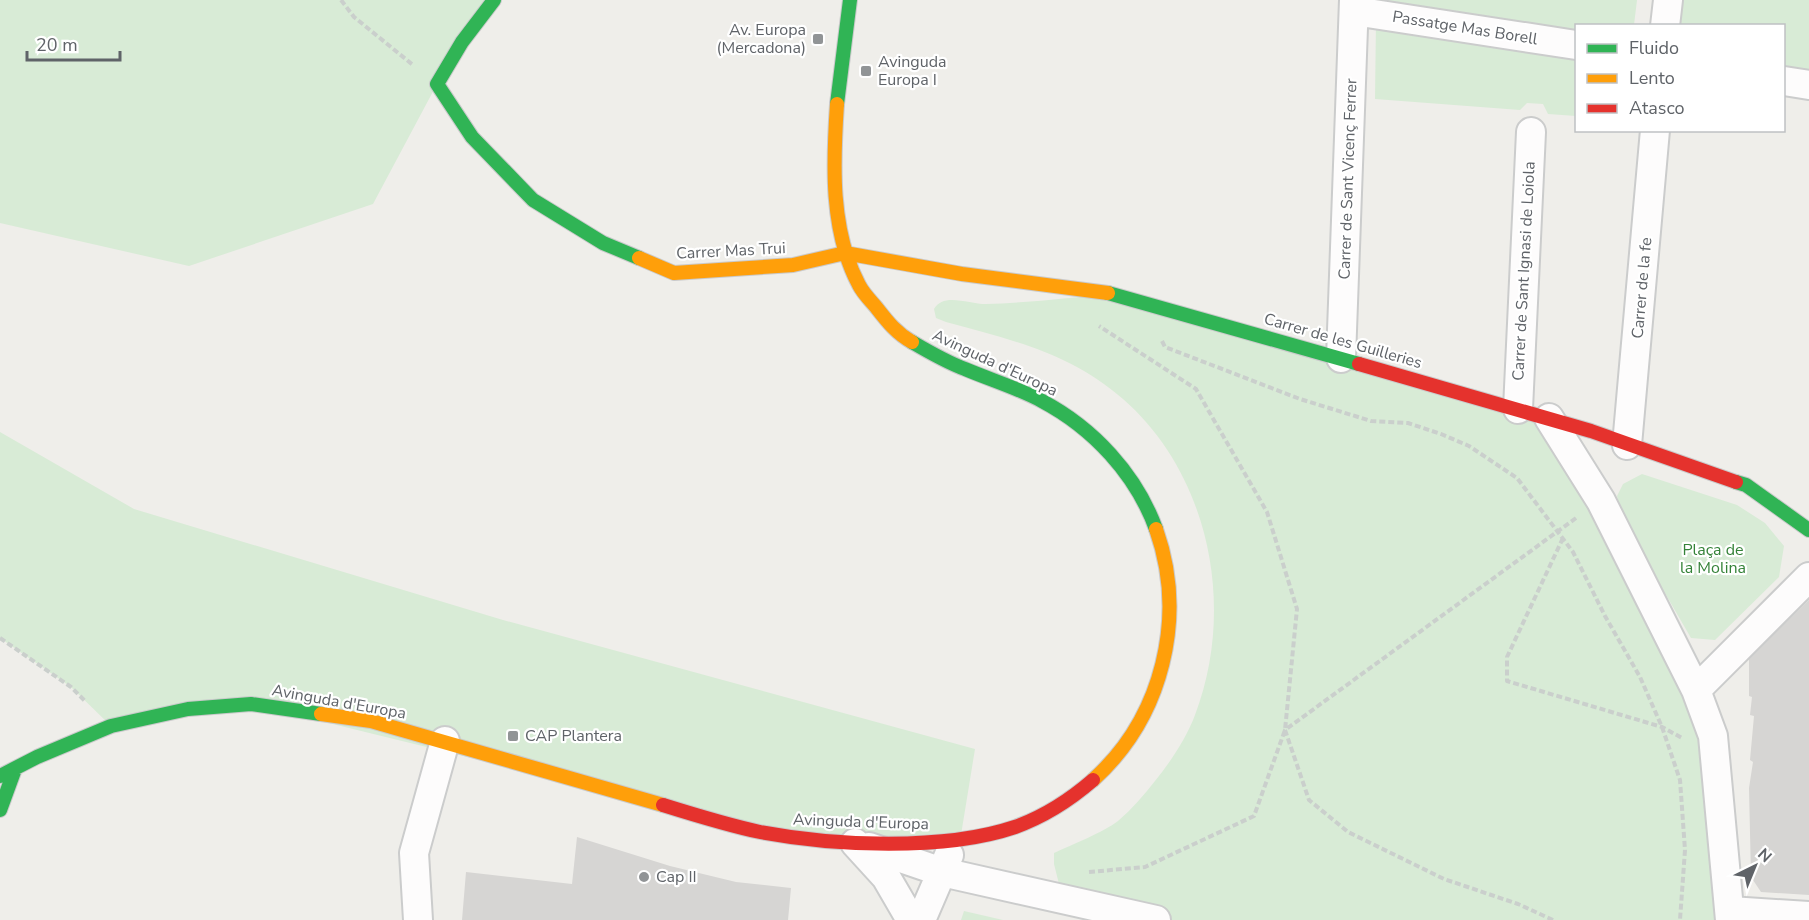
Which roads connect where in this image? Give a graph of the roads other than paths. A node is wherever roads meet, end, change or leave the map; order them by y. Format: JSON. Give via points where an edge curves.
{"nodes":[{"id":1,"x":494,"y":0,"type":"edge"},
{"id":2,"x":850,"y":0,"type":"edge"},
{"id":3,"x":1668,"y":0,"type":"edge"},
{"id":4,"x":1354,"y":6,"type":"edge"},
{"id":5,"x":1665,"y":24,"type":"edge"},
{"id":6,"x":1575,"y":45,"type":"edge"},
{"id":7,"x":1785,"y":81,"type":"edge"},
{"id":8,"x":1809,"y":85,"type":"edge"},
{"id":9,"x":1531,"y":132,"type":"dead end"},
{"id":10,"x":1655,"y":132,"type":"edge"},
{"id":11,"x":846,"y":253,"type":"junction"},
{"id":12,"x":1341,"y":358,"type":"junction"},
{"id":13,"x":1518,"y":409,"type":"junction"},
{"id":14,"x":1549,"y":418,"type":"junction"},
{"id":15,"x":1627,"y":446,"type":"junction"},
{"id":16,"x":1809,"y":530,"type":"edge"},
{"id":17,"x":1809,"y":577,"type":"edge"},
{"id":18,"x":1696,"y":690,"type":"junction"},
{"id":19,"x":445,"y":741,"type":"junction"},
{"id":20,"x":15,"y":769,"type":"junction"},
{"id":21,"x":1,"y":795,"type":"edge"},
{"id":22,"x":956,"y":840,"type":"junction"},
{"id":23,"x":853,"y":842,"type":"junction"},
{"id":24,"x":942,"y":872,"type":"junction"},
{"id":25,"x":1730,"y":915,"type":"edge"},
{"id":26,"x":1809,"y":916,"type":"edge"},
{"id":27,"x":418,"y":920,"type":"edge"},
{"id":28,"x":911,"y":920,"type":"edge"},
{"id":29,"x":921,"y":920,"type":"edge"},
{"id":30,"x":1156,"y":920,"type":"edge"}],
"edges":[{"from":1,"to":11,"type":"street","name":"Carrer Mas Trui","via":[[437,84],[472,136],[533,201],[603,243],[674,273],[793,265]]},
{"from":2,"to":11,"type":"street","name":"Avinguda d'Europa","via":[[840,68],[834,166],[837,215]]},
{"from":3,"to":5,"type":"street"},
{"from":4,"to":6,"type":"street","name":"Passatge Mas Borell"},
{"from":4,"to":12,"type":"street","name":"Carrer de Sant Vicenç Ferrer"},
{"from":7,"to":8,"type":"street"},
{"from":9,"to":13,"type":"street","name":"Carrer de Sant Ignasi de Loiola"},
{"from":10,"to":15,"type":"street","name":"Carrer de la fe"},
{"from":11,"to":12,"type":"street","name":"Carrer de les Guilleries","via":[[962,274],[1117,294]]},
{"from":11,"to":22,"type":"street","name":"Avinguda d'Europa","via":[[860,288],[898,334],[939,359],[1044,401],[1084,428],[1114,458],[1146,502],[1168,573],[1167,639],[1157,684],[1142,718],[1116,756],[1065,802],[1016,827]]},
{"from":12,"to":13,"type":"street","name":"Carrer de les Guilleries"},
{"from":13,"to":14,"type":"street","name":"Carrer de les Guilleries"},
{"from":14,"to":15,"type":"street","name":"Carrer de les Guilleries"},
{"from":14,"to":18,"type":"street","via":[[1601,501]]},
{"from":15,"to":16,"type":"street","name":"Carrer de les Guilleries","via":[[1746,485]]},
{"from":17,"to":18,"type":"street"},
{"from":18,"to":25,"type":"street","via":[[1713,736]]},
{"from":19,"to":20,"type":"street","name":"Avinguda d'Europa","via":[[371,722],[251,704],[188,709],[111,726]]},
{"from":19,"to":23,"type":"street","name":"Avinguda d'Europa","via":[[718,824],[777,836]]},
{"from":19,"to":27,"type":"street","via":[[414,853]]},
{"from":20,"to":21,"type":"street"},
{"from":20,"to":21,"type":"street","name":"Avinguda d'Europa"},
{"from":22,"to":23,"type":"street","name":"Avinguda d'Europa"},
{"from":22,"to":24,"type":"street"},
{"from":23,"to":24,"type":"street"},
{"from":23,"to":28,"type":"street","via":[[886,878]]},
{"from":24,"to":29,"type":"street"},
{"from":24,"to":30,"type":"street"},
{"from":25,"to":26,"type":"street"}]}
